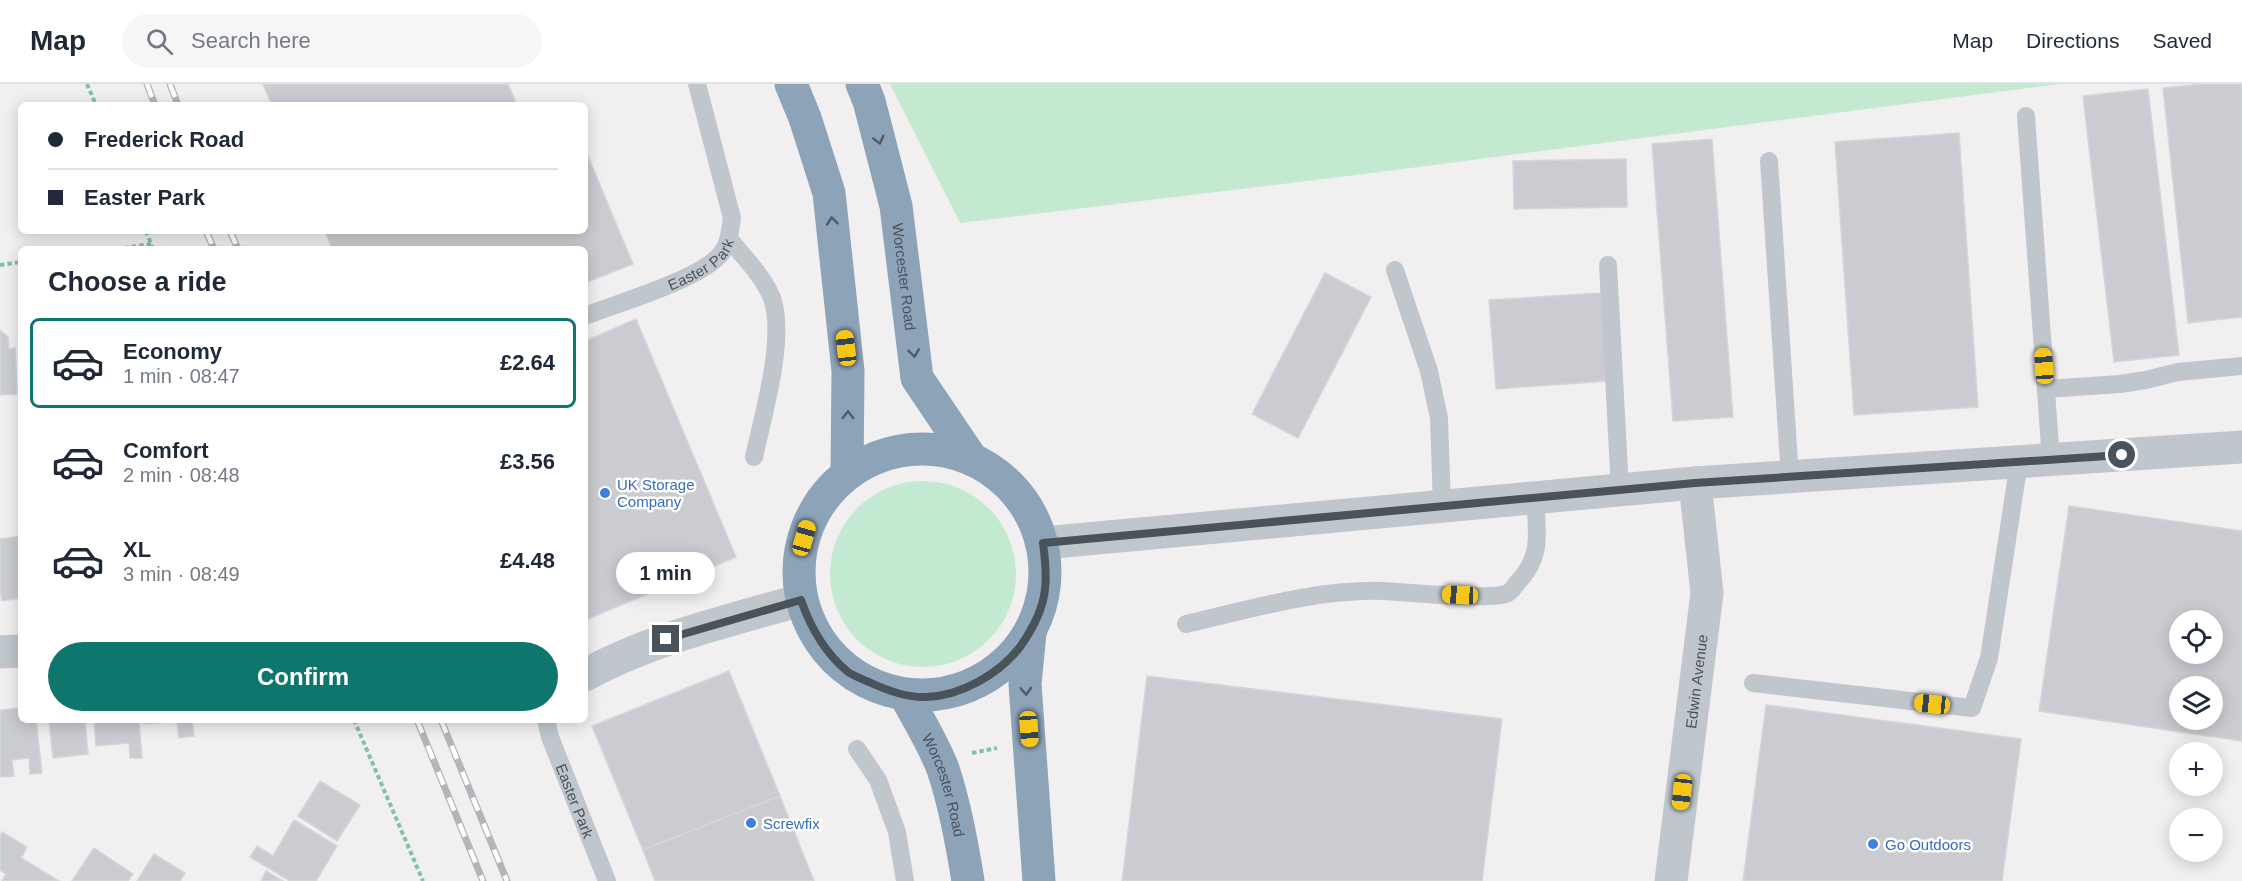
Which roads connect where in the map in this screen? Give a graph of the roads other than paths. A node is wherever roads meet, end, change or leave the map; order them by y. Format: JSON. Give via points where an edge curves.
{"nodes":[{"id":1,"x":697,"y":84,"type":"edge"},
{"id":2,"x":791,"y":84,"type":"edge"},
{"id":3,"x":862,"y":84,"type":"edge"},
{"id":4,"x":2026,"y":116,"type":"dead end"},
{"id":5,"x":1769,"y":161,"type":"dead end"},
{"id":6,"x":729,"y":239,"type":"junction"},
{"id":7,"x":1608,"y":265,"type":"dead end"},
{"id":8,"x":1395,"y":270,"type":"dead end"},
{"id":9,"x":588,"y":315,"type":"edge"},
{"id":10,"x":2242,"y":366,"type":"edge"},
{"id":11,"x":2046,"y":389,"type":"junction"},
{"id":12,"x":2242,"y":447,"type":"edge"},
{"id":13,"x":754,"y":457,"type":"dead end"},
{"id":14,"x":971,"y":458,"type":"junction"},
{"id":15,"x":2051,"y":460,"type":"junction"},
{"id":16,"x":2019,"y":462,"type":"junction"},
{"id":17,"x":847,"y":473,"type":"junction"},
{"id":18,"x":1790,"y":477,"type":"junction"},
{"id":19,"x":1695,"y":483,"type":"junction"},
{"id":20,"x":1620,"y":490,"type":"junction"},
{"id":21,"x":1535,"y":498,"type":"junction"},
{"id":22,"x":1442,"y":507,"type":"junction"},
{"id":23,"x":1043,"y":543,"type":"junction"},
{"id":24,"x":801,"y":600,"type":"junction"},
{"id":25,"x":1186,"y":624,"type":"dead end"},
{"id":26,"x":1030,"y":633,"type":"junction"},
{"id":27,"x":18,"y":651,"type":"edge"},
{"id":28,"x":0,"y":652,"type":"edge"},
{"id":29,"x":588,"y":673,"type":"edge"},
{"id":30,"x":1753,"y":683,"type":"dead end"},
{"id":31,"x":905,"y":695,"type":"junction"},
{"id":32,"x":547,"y":723,"type":"edge"},
{"id":33,"x":857,"y":749,"type":"dead end"},
{"id":34,"x":607,"y":881,"type":"edge"},
{"id":35,"x":905,"y":881,"type":"edge"},
{"id":36,"x":968,"y":881,"type":"edge"},
{"id":37,"x":1039,"y":881,"type":"edge"},
{"id":38,"x":1671,"y":881,"type":"edge"}],
"edges":[{"from":1,"to":6,"type":"lane","name":"Easter Park","via":[[732,218]]},
{"from":17,"to":2,"type":"highway","one_way":true,"via":[[848,371],[829,193]]},
{"from":3,"to":14,"type":"highway","name":"Worcester Road","one_way":true,"via":[[896,207],[917,378]]},
{"from":4,"to":11,"type":"lane"},
{"from":5,"to":18,"type":"lane"},
{"from":6,"to":9,"type":"lane","name":"Easter Park","via":[[720,255],[703,269]]},
{"from":6,"to":13,"type":"lane","via":[[762,279],[772,299],[776,322],[773,370]]},
{"from":7,"to":20,"type":"lane"},
{"from":8,"to":22,"type":"lane","via":[[1432,383],[1439,418]]},
{"from":10,"to":11,"type":"lane","via":[[2178,372],[2120,384]]},
{"from":11,"to":15,"type":"lane"},
{"from":12,"to":15,"type":"street"},
{"from":14,"to":17,"type":"highway","name":"Worcester Road","via":[[939,450],[907,449],[875,457]]},
{"from":14,"to":23,"type":"highway","name":"Worcester Road","via":[[998,474],[1019,495]]},
{"from":15,"to":16,"type":"street"},
{"from":16,"to":18,"type":"street"},
{"from":16,"to":30,"type":"lane","via":[[1989,658],[1972,708]]},
{"from":17,"to":24,"type":"highway","name":"Worcester Road","via":[[824,496],[808,523],[799,554]]},
{"from":18,"to":19,"type":"street"},
{"from":19,"to":20,"type":"street"},
{"from":19,"to":38,"type":"street","name":"Edwin Avenue","via":[[1707,593]]},
{"from":20,"to":21,"type":"street"},
{"from":21,"to":22,"type":"street"},
{"from":21,"to":25,"type":"lane","via":[[1538,550],[1527,573],[1507,594],[1331,593]]},
{"from":22,"to":23,"type":"street"},
{"from":23,"to":26,"type":"highway","name":"Worcester Road","via":[[1045,590]]},
{"from":24,"to":29,"type":"street","via":[[666,639]]},
{"from":24,"to":31,"type":"highway","name":"Worcester Road","via":[[821,644],[849,673]]},
{"from":26,"to":31,"type":"highway","name":"Worcester Road","via":[[1009,660],[981,681],[926,698]]},
{"from":26,"to":37,"type":"highway","name":"Worcester Road","one_way":true,"via":[[1025,684]]},
{"from":27,"to":28,"type":"street"},
{"from":31,"to":36,"type":"highway","name":"Worcester Road","via":[[942,768],[959,826]]},
{"from":32,"to":34,"type":"lane","name":"Easter Park"},
{"from":33,"to":35,"type":"lane","via":[[878,780],[897,832]]}]}
